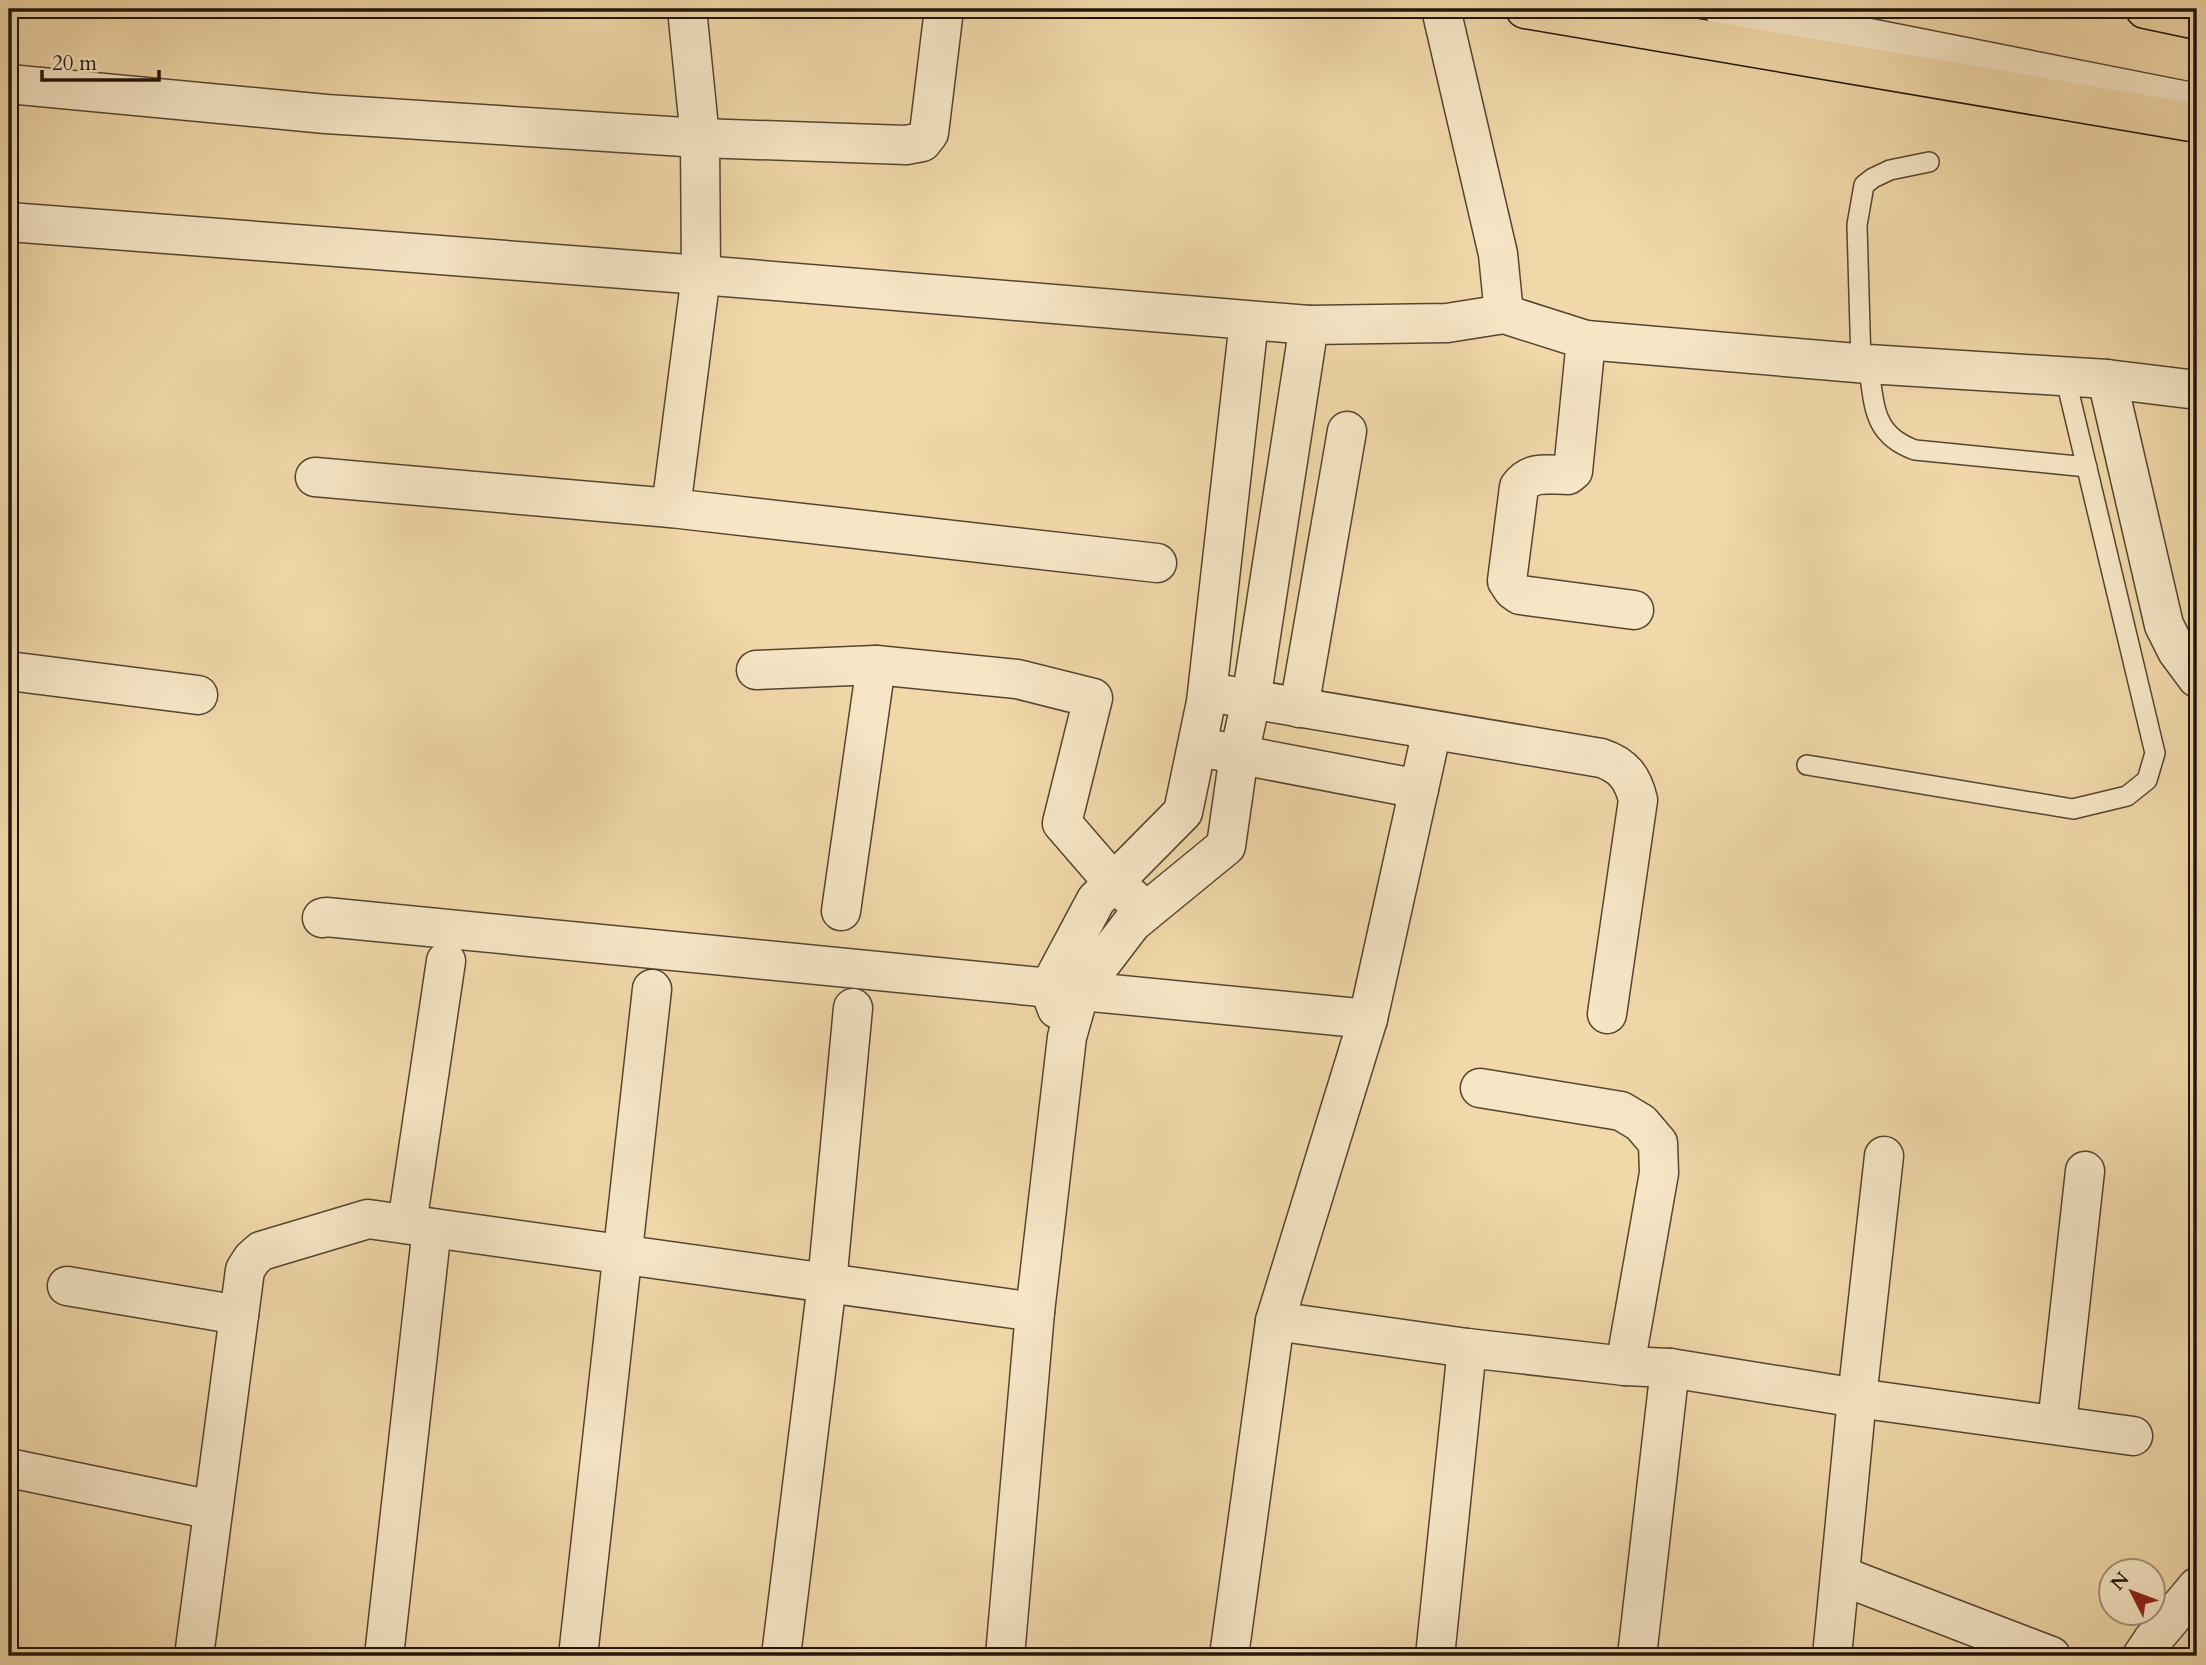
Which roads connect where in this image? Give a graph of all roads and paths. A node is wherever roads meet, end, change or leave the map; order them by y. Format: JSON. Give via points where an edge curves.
{"nodes":[{"id":1,"x":687,"y":9,"type":"edge"},
{"id":2,"x":944,"y":9,"type":"edge"},
{"id":3,"x":1441,"y":9,"type":"edge"},
{"id":4,"x":1525,"y":9,"type":"edge"},
{"id":5,"x":1723,"y":9,"type":"edge"},
{"id":6,"x":2144,"y":9,"type":"edge"},
{"id":7,"x":2197,"y":20,"type":"edge"},
{"id":8,"x":9,"y":84,"type":"edge"},
{"id":9,"x":2197,"y":103,"type":"edge"},
{"id":10,"x":2197,"y":123,"type":"edge"},
{"id":11,"x":700,"y":138,"type":"junction"},
{"id":12,"x":1929,"y":162,"type":"dead end"},
{"id":13,"x":9,"y":222,"type":"edge"},
{"id":14,"x":701,"y":275,"type":"junction"},
{"id":15,"x":1504,"y":314,"type":"junction"},
{"id":16,"x":1249,"y":321,"type":"junction"},
{"id":17,"x":1309,"y":325,"type":"junction"},
{"id":18,"x":1586,"y":340,"type":"junction"},
{"id":19,"x":1865,"y":364,"type":"junction"},
{"id":20,"x":2065,"y":376,"type":"junction"},
{"id":21,"x":2107,"y":379,"type":"junction"},
{"id":22,"x":2197,"y":390,"type":"edge"},
{"id":23,"x":1347,"y":431,"type":"dead end"},
{"id":24,"x":2087,"y":467,"type":"junction"},
{"id":25,"x":315,"y":477,"type":"dead end"},
{"id":26,"x":671,"y":508,"type":"junction"},
{"id":27,"x":1157,"y":563,"type":"dead end"},
{"id":28,"x":1634,"y":610,"type":"dead end"},
{"id":29,"x":876,"y":666,"type":"junction"},
{"id":30,"x":756,"y":670,"type":"dead end"},
{"id":31,"x":9,"y":671,"type":"edge"},
{"id":32,"x":2197,"y":678,"type":"edge"},
{"id":33,"x":1207,"y":691,"type":"junction"},
{"id":34,"x":198,"y":695,"type":"dead end"},
{"id":35,"x":1251,"y":701,"type":"junction"},
{"id":36,"x":1299,"y":708,"type":"junction"},
{"id":37,"x":1432,"y":730,"type":"junction"},
{"id":38,"x":1198,"y":746,"type":"junction"},
{"id":39,"x":1239,"y":755,"type":"junction"},
{"id":40,"x":1807,"y":765,"type":"dead end"},
{"id":41,"x":1419,"y":789,"type":"junction"},
{"id":42,"x":1113,"y":882,"type":"junction"},
{"id":43,"x":841,"y":911,"type":"dead end"},
{"id":44,"x":1146,"y":911,"type":"junction"},
{"id":45,"x":322,"y":918,"type":"dead end"},
{"id":46,"x":446,"y":961,"type":"dead end"},
{"id":47,"x":652,"y":989,"type":"dead end"},
{"id":48,"x":1065,"y":990,"type":"junction"},
{"id":49,"x":853,"y":1008,"type":"dead end"},
{"id":50,"x":1607,"y":1014,"type":"dead end"},
{"id":51,"x":1368,"y":1019,"type":"junction"},
{"id":52,"x":1480,"y":1088,"type":"dead end"},
{"id":53,"x":1884,"y":1156,"type":"dead end"},
{"id":54,"x":2085,"y":1171,"type":"dead end"},
{"id":55,"x":419,"y":1226,"type":"junction"},
{"id":56,"x":623,"y":1254,"type":"junction"},
{"id":57,"x":827,"y":1283,"type":"junction"},
{"id":58,"x":67,"y":1286,"type":"dead end"},
{"id":59,"x":1035,"y":1312,"type":"junction"},
{"id":60,"x":239,"y":1315,"type":"junction"},
{"id":61,"x":1275,"y":1321,"type":"junction"},
{"id":62,"x":1467,"y":1348,"type":"junction"},
{"id":63,"x":1625,"y":1366,"type":"junction"},
{"id":64,"x":1670,"y":1368,"type":"junction"},
{"id":65,"x":1857,"y":1398,"type":"junction"},
{"id":66,"x":2057,"y":1424,"type":"junction"},
{"id":67,"x":2133,"y":1436,"type":"dead end"},
{"id":68,"x":9,"y":1468,"type":"edge"},
{"id":69,"x":213,"y":1510,"type":"junction"},
{"id":70,"x":1842,"y":1576,"type":"junction"},
{"id":71,"x":2197,"y":1587,"type":"edge"},
{"id":72,"x":194,"y":1656,"type":"edge"},
{"id":73,"x":384,"y":1656,"type":"edge"},
{"id":74,"x":578,"y":1656,"type":"edge"},
{"id":75,"x":781,"y":1656,"type":"edge"},
{"id":76,"x":1005,"y":1656,"type":"edge"},
{"id":77,"x":1229,"y":1656,"type":"edge"},
{"id":78,"x":1435,"y":1656,"type":"edge"},
{"id":79,"x":1637,"y":1656,"type":"edge"},
{"id":80,"x":1832,"y":1656,"type":"edge"},
{"id":81,"x":2051,"y":1656,"type":"edge"},
{"id":82,"x":2142,"y":1656,"type":"edge"}],
"edges":[{"from":1,"to":11,"type":"street"},
{"from":2,"to":11,"type":"street","via":[[929,133],[922,142]]},
{"from":3,"to":15,"type":"street","via":[[1498,254]]},
{"from":4,"to":10,"type":"highway"},
{"from":5,"to":9,"type":"street"},
{"from":6,"to":7,"type":"highway"},
{"from":8,"to":11,"type":"street","via":[[326,114]]},
{"from":11,"to":14,"type":"street"},
{"from":12,"to":19,"type":"lane","via":[[1890,170],[1864,186],[1857,225]]},
{"from":13,"to":14,"type":"street"},
{"from":14,"to":16,"type":"street"},
{"from":14,"to":26,"type":"street"},
{"from":15,"to":17,"type":"street","via":[[1447,323]]},
{"from":15,"to":18,"type":"street"},
{"from":16,"to":17,"type":"street"},
{"from":16,"to":33,"type":"street"},
{"from":17,"to":35,"type":"street"},
{"from":18,"to":19,"type":"street"},
{"from":18,"to":28,"type":"street","via":[[1573,471],[1533,475],[1519,487],[1507,581],[1520,595]]},
{"from":19,"to":20,"type":"street"},
{"from":19,"to":24,"type":"lane","via":[[1876,411],[1886,434],[1898,444],[1914,450]]},
{"from":20,"to":21,"type":"street"},
{"from":20,"to":24,"type":"lane"},
{"from":21,"to":22,"type":"street"},
{"from":21,"to":32,"type":"street","via":[[2164,625]]},
{"from":23,"to":36,"type":"street"},
{"from":24,"to":40,"type":"lane","via":[[2155,753],[2147,780],[2127,796],[2073,809]]},
{"from":25,"to":26,"type":"street"},
{"from":26,"to":27,"type":"street"},
{"from":29,"to":30,"type":"street"},
{"from":29,"to":42,"type":"street","via":[[1017,679],[1093,698],[1062,823]]},
{"from":29,"to":43,"type":"street"},
{"from":31,"to":34,"type":"street"},
{"from":33,"to":35,"type":"street"},
{"from":33,"to":38,"type":"street"},
{"from":35,"to":36,"type":"street"},
{"from":35,"to":39,"type":"street"},
{"from":36,"to":37,"type":"street"},
{"from":37,"to":41,"type":"street"},
{"from":37,"to":50,"type":"street","via":[[1601,758],[1626,772],[1638,800]]},
{"from":38,"to":39,"type":"street"},
{"from":38,"to":42,"type":"street","via":[[1183,811]]},
{"from":39,"to":41,"type":"street"},
{"from":39,"to":44,"type":"street","via":[[1226,846]]},
{"from":41,"to":51,"type":"street"},
{"from":42,"to":44,"type":"street"},
{"from":42,"to":48,"type":"street","via":[[1096,900]]},
{"from":44,"to":48,"type":"street"},
{"from":45,"to":48,"type":"street"},
{"from":46,"to":55,"type":"street"},
{"from":47,"to":56,"type":"street"},
{"from":48,"to":51,"type":"street"},
{"from":48,"to":59,"type":"street","via":[[1067,1037]]},
{"from":49,"to":57,"type":"street"},
{"from":51,"to":61,"type":"street"},
{"from":52,"to":63,"type":"street","via":[[1621,1111],[1641,1123],[1658,1143],[1659,1172]]},
{"from":53,"to":65,"type":"street"},
{"from":54,"to":66,"type":"street"},
{"from":55,"to":56,"type":"street"},
{"from":55,"to":60,"type":"street","via":[[368,1219],[261,1251],[246,1270]]},
{"from":55,"to":73,"type":"street"},
{"from":56,"to":57,"type":"street"},
{"from":56,"to":74,"type":"street"},
{"from":57,"to":59,"type":"street"},
{"from":57,"to":75,"type":"street"},
{"from":58,"to":60,"type":"street"},
{"from":59,"to":76,"type":"street"},
{"from":60,"to":69,"type":"street"},
{"from":61,"to":62,"type":"street"},
{"from":61,"to":77,"type":"street"},
{"from":62,"to":63,"type":"street"},
{"from":62,"to":78,"type":"street"},
{"from":63,"to":64,"type":"street"},
{"from":64,"to":65,"type":"street"},
{"from":64,"to":79,"type":"street"},
{"from":65,"to":66,"type":"street"},
{"from":65,"to":70,"type":"street"},
{"from":66,"to":67,"type":"street"},
{"from":68,"to":69,"type":"street"},
{"from":69,"to":72,"type":"street"},
{"from":70,"to":80,"type":"street"},
{"from":70,"to":81,"type":"street"},
{"from":71,"to":82,"type":"street"}]}
